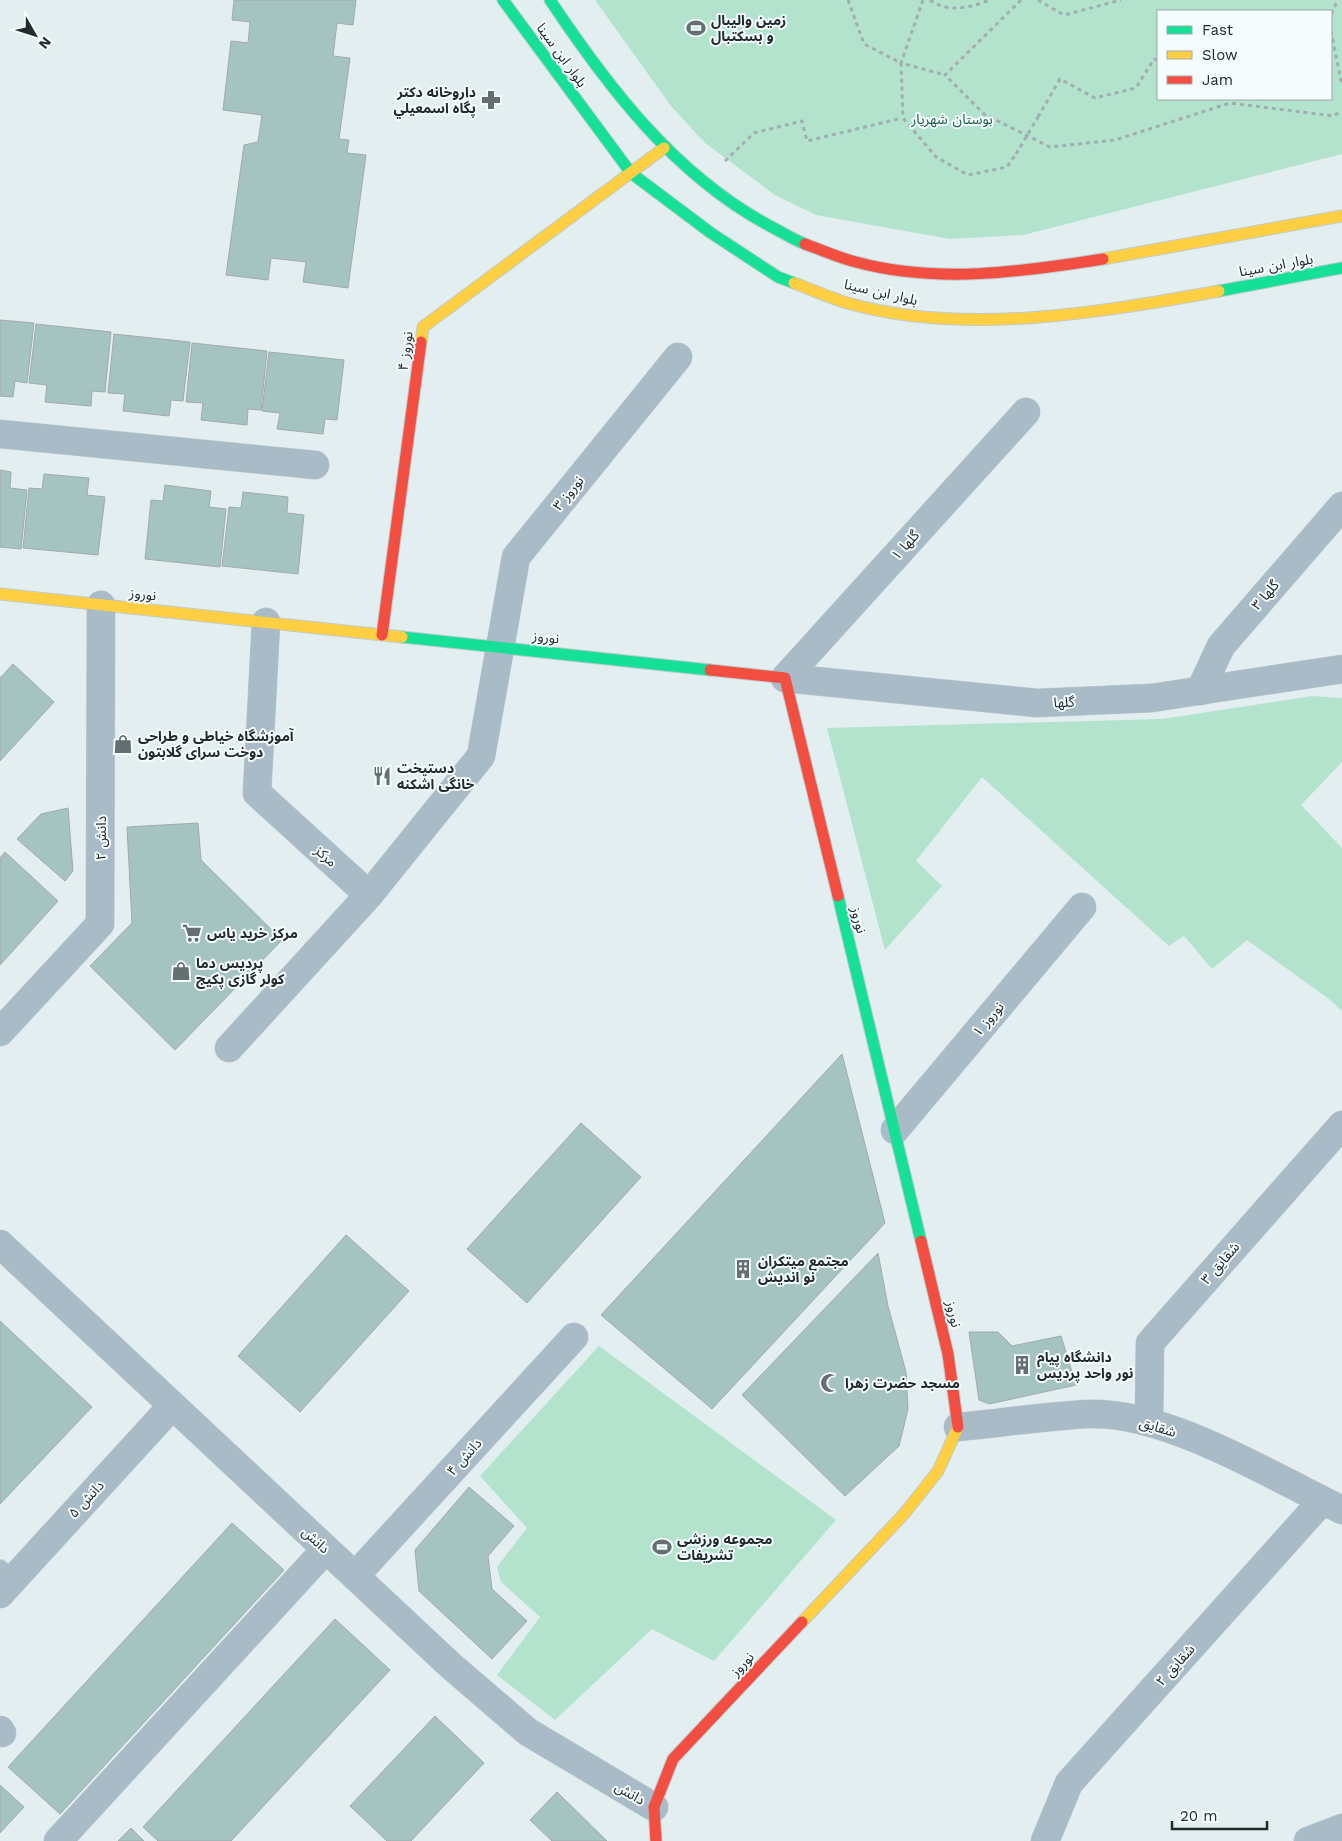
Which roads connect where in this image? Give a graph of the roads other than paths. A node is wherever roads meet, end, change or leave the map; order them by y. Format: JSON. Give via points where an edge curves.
{"nodes":[{"id":1,"x":503,"y":0,"type":"edge"},
{"id":2,"x":550,"y":0,"type":"edge"},
{"id":3,"x":556,"y":0,"type":"edge"},
{"id":4,"x":561,"y":16,"type":"junction"},
{"id":5,"x":664,"y":148,"type":"junction"},
{"id":6,"x":631,"y":173,"type":"junction"},
{"id":7,"x":1342,"y":216,"type":"edge"},
{"id":8,"x":1342,"y":268,"type":"edge"},
{"id":9,"x":678,"y":357,"type":"dead end"},
{"id":10,"x":1026,"y":412,"type":"dead end"},
{"id":11,"x":0,"y":434,"type":"edge"},
{"id":12,"x":315,"y":465,"type":"dead end"},
{"id":13,"x":1342,"y":506,"type":"edge"},
{"id":14,"x":0,"y":594,"type":"edge"},
{"id":15,"x":101,"y":605,"type":"junction"},
{"id":16,"x":266,"y":622,"type":"junction"},
{"id":17,"x":382,"y":635,"type":"junction"},
{"id":18,"x":499,"y":648,"type":"junction"},
{"id":19,"x":1342,"y":669,"type":"edge"},
{"id":20,"x":785,"y":678,"type":"junction"},
{"id":21,"x":1200,"y":691,"type":"junction"},
{"id":22,"x":369,"y":895,"type":"junction"},
{"id":23,"x":1082,"y":907,"type":"dead end"},
{"id":24,"x":0,"y":1032,"type":"edge"},
{"id":25,"x":229,"y":1048,"type":"dead end"},
{"id":26,"x":1342,"y":1125,"type":"edge"},
{"id":27,"x":895,"y":1130,"type":"junction"},
{"id":28,"x":4,"y":1256,"type":"edge"},
{"id":29,"x":574,"y":1337,"type":"dead end"},
{"id":30,"x":172,"y":1406,"type":"junction"},
{"id":31,"x":1149,"y":1421,"type":"junction"},
{"id":32,"x":958,"y":1427,"type":"junction"},
{"id":33,"x":1332,"y":1506,"type":"edge"},
{"id":34,"x":326,"y":1549,"type":"junction"},
{"id":35,"x":355,"y":1576,"type":"junction"},
{"id":36,"x":4,"y":1580,"type":"edge"},
{"id":37,"x":654,"y":1807,"type":"junction"},
{"id":38,"x":1342,"y":1828,"type":"edge"},
{"id":39,"x":58,"y":1841,"type":"edge"},
{"id":40,"x":656,"y":1841,"type":"edge"},
{"id":41,"x":1045,"y":1841,"type":"edge"},
{"id":42,"x":1308,"y":1841,"type":"edge"}],
"edges":[{"from":1,"to":6,"type":"street","name":"بلوار ابن سینا"},
{"from":2,"to":4,"type":"street","name":"بلوار ابن سینا"},
{"from":3,"to":4,"type":"street"},
{"from":4,"to":5,"type":"street","name":"بلوار ابن سینا","via":[[625,106]]},
{"from":5,"to":6,"type":"street","name":"نوروز ۴"},
{"from":5,"to":7,"type":"street","name":"بلوار ابن سینا","via":[[702,182],[760,222],[811,246],[861,263],[914,273],[970,276],[1103,260]]},
{"from":6,"to":8,"type":"street","name":"بلوار ابن سینا","via":[[711,233],[778,276],[851,304],[920,317],[1004,319],[1086,312]]},
{"from":6,"to":17,"type":"street","name":"نوروز ۴","via":[[423,327]]},
{"from":9,"to":18,"type":"street","name":"نوروز ۳","via":[[516,557]]},
{"from":10,"to":20,"type":"street","name":"گلها ۱"},
{"from":11,"to":12,"type":"street"},
{"from":13,"to":21,"type":"street","name":"گلها ۳","via":[[1221,646]]},
{"from":14,"to":15,"type":"street","name":"نوروز"},
{"from":15,"to":16,"type":"street","name":"نوروز"},
{"from":15,"to":24,"type":"street","name":"دانش ۲","via":[[100,924]]},
{"from":16,"to":17,"type":"street","name":"نوروز"},
{"from":16,"to":22,"type":"street","name":"مرکز","via":[[257,793]]},
{"from":17,"to":18,"type":"street","name":"نوروز"},
{"from":18,"to":20,"type":"street","name":"نوروز"},
{"from":18,"to":22,"type":"street","name":"نوروز ۳","via":[[481,756]]},
{"from":19,"to":21,"type":"street","name":"گلها"},
{"from":20,"to":21,"type":"street","name":"گلها","via":[[1037,703],[1152,698]]},
{"from":20,"to":27,"type":"street","name":"نوروز"},
{"from":22,"to":25,"type":"street"},
{"from":23,"to":27,"type":"street","name":"نوروز ۱"},
{"from":26,"to":31,"type":"street","name":"شقایق ۳","via":[[1150,1343]]},
{"from":27,"to":32,"type":"street","name":"نوروز","via":[[948,1354]]},
{"from":28,"to":30,"type":"street","name":"دانش"},
{"from":29,"to":35,"type":"street","name":"دانش ۴"},
{"from":30,"to":34,"type":"street","name":"دانش"},
{"from":30,"to":36,"type":"street","name":"دانش ۵"},
{"from":31,"to":32,"type":"street","name":"شقایق","via":[[1091,1414]]},
{"from":31,"to":33,"type":"street","name":"شقایق","via":[[1224,1451]]},
{"from":32,"to":37,"type":"street","name":"نوروز","via":[[938,1471],[904,1514],[673,1759]]},
{"from":33,"to":41,"type":"street","name":"شقایق ۲","via":[[1068,1783]]},
{"from":34,"to":35,"type":"street","name":"دانش"},
{"from":34,"to":39,"type":"street"},
{"from":35,"to":37,"type":"street","name":"دانش","via":[[528,1732]]},
{"from":37,"to":40,"type":"street","name":"نوروز"},
{"from":38,"to":42,"type":"street"}]}
